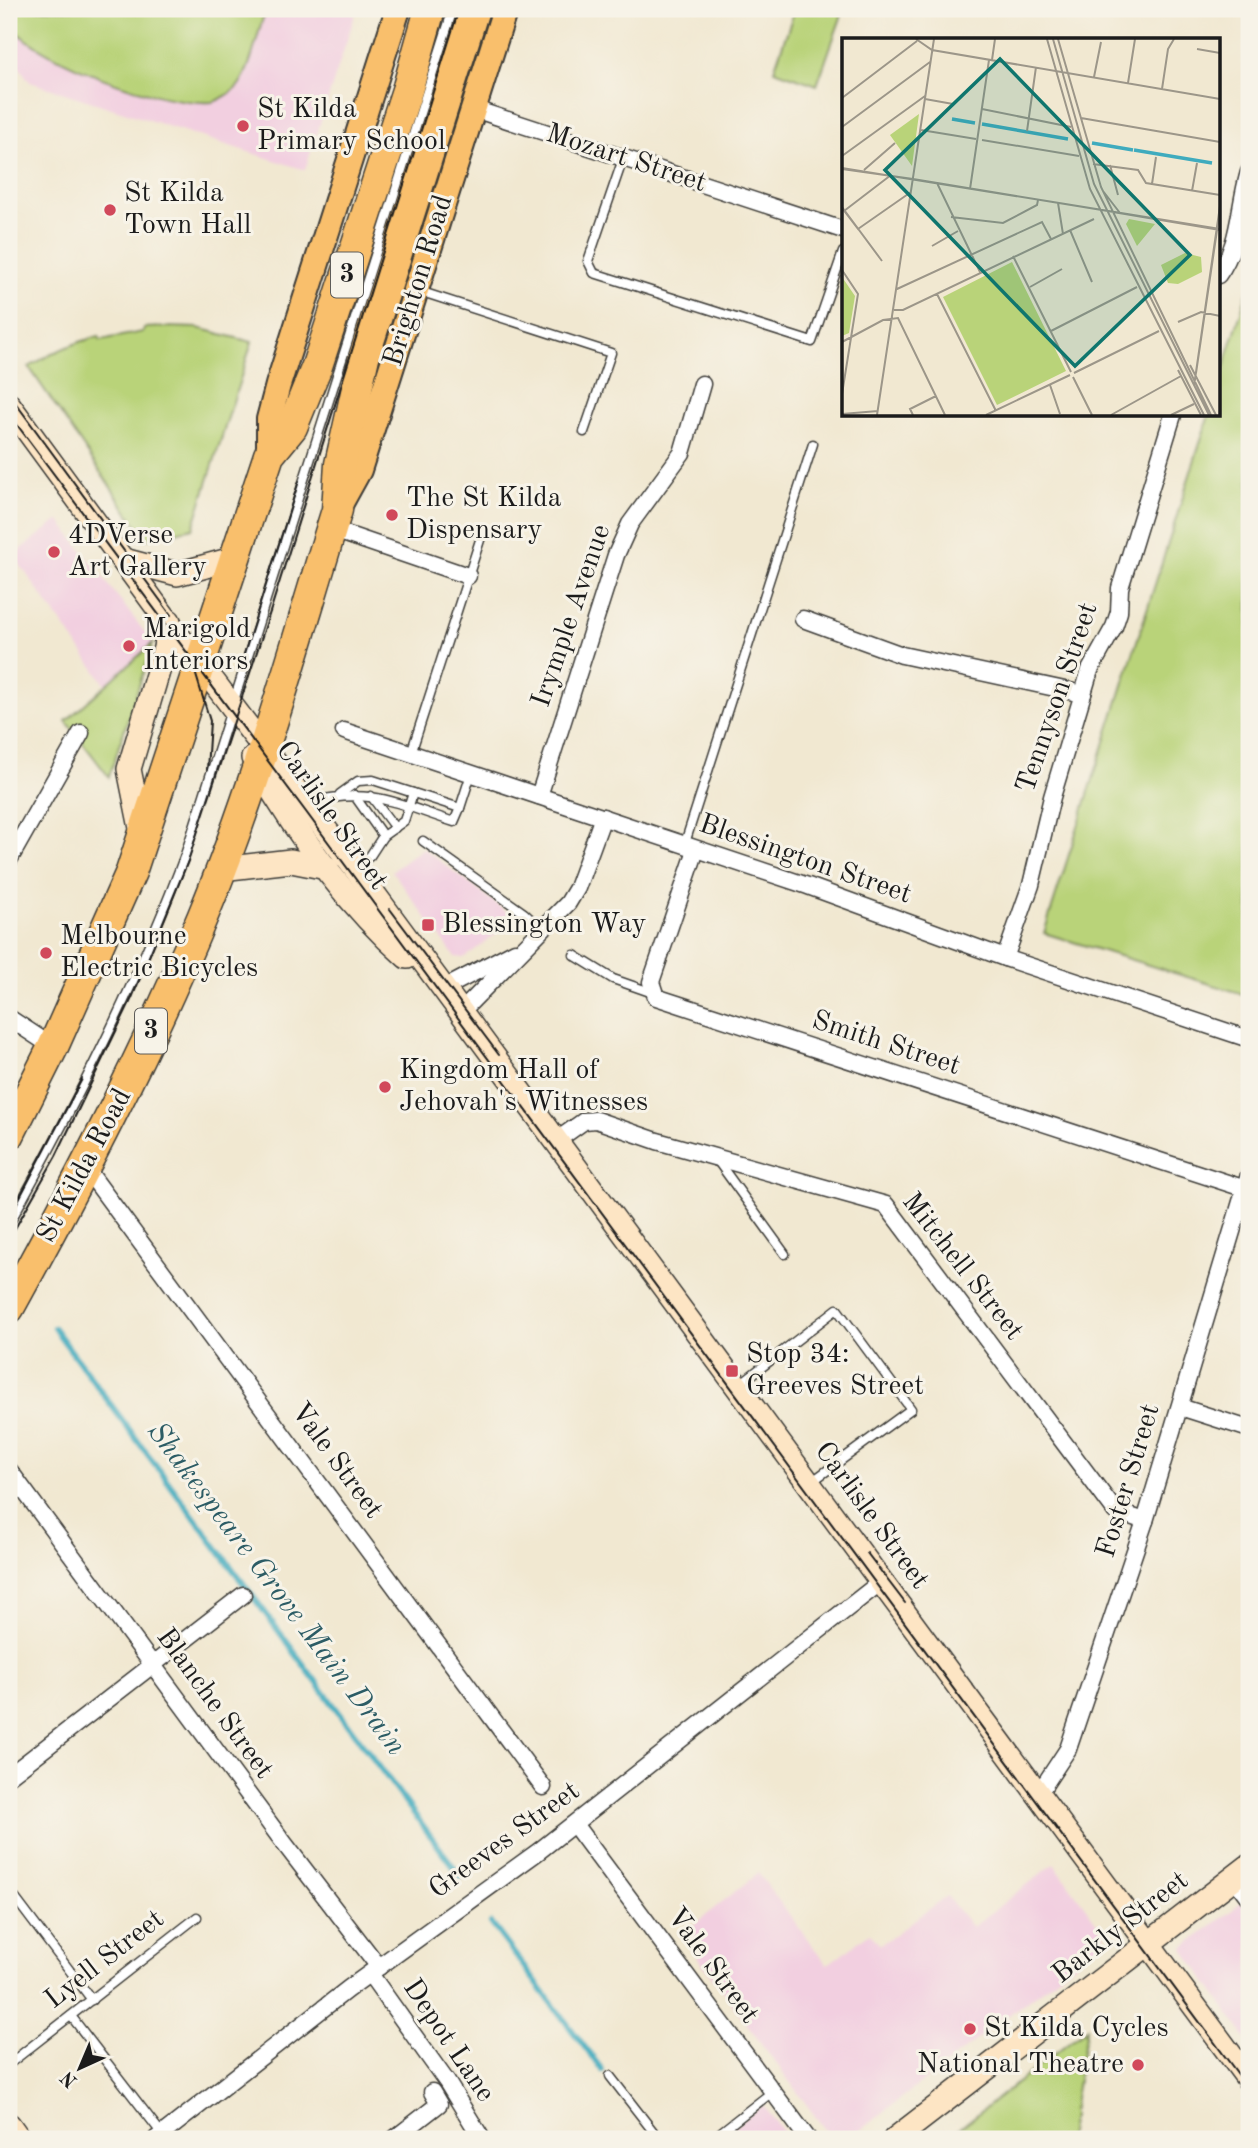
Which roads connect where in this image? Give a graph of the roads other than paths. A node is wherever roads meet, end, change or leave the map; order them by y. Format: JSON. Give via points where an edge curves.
{"nodes":[{"id":1,"x":398,"y":9,"type":"edge"},
{"id":2,"x":430,"y":9,"type":"edge"},
{"id":3,"x":453,"y":9,"type":"edge"},
{"id":4,"x":474,"y":9,"type":"edge"},
{"id":5,"x":505,"y":9,"type":"edge"},
{"id":6,"x":427,"y":93,"type":"junction"},
{"id":7,"x":474,"y":109,"type":"junction"},
{"id":8,"x":623,"y":159,"type":"junction"},
{"id":9,"x":1249,"y":172,"type":"edge"},
{"id":10,"x":842,"y":230,"type":"edge"},
{"id":11,"x":842,"y":256,"type":"edge"},
{"id":12,"x":1220,"y":272,"type":"edge"},
{"id":13,"x":416,"y":290,"type":"junction"},
{"id":14,"x":301,"y":316,"type":"junction"},
{"id":15,"x":331,"y":324,"type":"junction"},
{"id":16,"x":400,"y":342,"type":"junction"},
{"id":17,"x":358,"y":383,"type":"junction"},
{"id":18,"x":702,"y":384,"type":"dead end"},
{"id":19,"x":9,"y":405,"type":"edge"},
{"id":20,"x":1173,"y":416,"type":"edge"},
{"id":21,"x":584,"y":432,"type":"dead end"},
{"id":22,"x":813,"y":444,"type":"dead end"},
{"id":23,"x":269,"y":455,"type":"junction"},
{"id":24,"x":334,"y":519,"type":"junction"},
{"id":25,"x":481,"y":537,"type":"dead end"},
{"id":26,"x":232,"y":558,"type":"junction"},
{"id":27,"x":124,"y":560,"type":"junction"},
{"id":28,"x":468,"y":576,"type":"junction"},
{"id":29,"x":803,"y":619,"type":"dead end"},
{"id":30,"x":169,"y":621,"type":"junction"},
{"id":31,"x":198,"y":661,"type":"junction"},
{"id":32,"x":1083,"y":694,"type":"junction"},
{"id":33,"x":231,"y":711,"type":"junction"},
{"id":34,"x":344,"y":731,"type":"dead end"},
{"id":35,"x":81,"y":733,"type":"dead end"},
{"id":36,"x":411,"y":753,"type":"junction"},
{"id":37,"x":260,"y":756,"type":"junction"},
{"id":38,"x":471,"y":774,"type":"junction"},
{"id":39,"x":413,"y":793,"type":"junction"},
{"id":40,"x":354,"y":794,"type":"junction"},
{"id":41,"x":339,"y":795,"type":"junction"},
{"id":42,"x":371,"y":796,"type":"junction"},
{"id":43,"x":539,"y":796,"type":"junction"},
{"id":44,"x":305,"y":803,"type":"junction"},
{"id":45,"x":409,"y":807,"type":"junction"},
{"id":46,"x":460,"y":808,"type":"junction"},
{"id":47,"x":603,"y":817,"type":"junction"},
{"id":48,"x":394,"y":828,"type":"junction"},
{"id":49,"x":383,"y":836,"type":"junction"},
{"id":50,"x":143,"y":839,"type":"junction"},
{"id":51,"x":424,"y":841,"type":"dead end"},
{"id":52,"x":690,"y":848,"type":"junction"},
{"id":53,"x":9,"y":860,"type":"edge"},
{"id":54,"x":327,"y":867,"type":"junction"},
{"id":55,"x":354,"y":867,"type":"junction"},
{"id":56,"x":221,"y":869,"type":"junction"},
{"id":57,"x":543,"y":931,"type":"junction"},
{"id":58,"x":522,"y":948,"type":"junction"},
{"id":59,"x":574,"y":955,"type":"dead end"},
{"id":60,"x":1005,"y":958,"type":"junction"},
{"id":61,"x":443,"y":989,"type":"junction"},
{"id":62,"x":653,"y":993,"type":"junction"},
{"id":63,"x":461,"y":1012,"type":"junction"},
{"id":64,"x":9,"y":1018,"type":"edge"},
{"id":65,"x":1249,"y":1039,"type":"edge"},
{"id":66,"x":53,"y":1047,"type":"junction"},
{"id":67,"x":9,"y":1135,"type":"edge"},
{"id":68,"x":556,"y":1141,"type":"junction"},
{"id":69,"x":716,"y":1157,"type":"junction"},
{"id":70,"x":85,"y":1167,"type":"junction"},
{"id":71,"x":1248,"y":1185,"type":"edge"},
{"id":72,"x":9,"y":1224,"type":"edge"},
{"id":73,"x":786,"y":1254,"type":"dead end"},
{"id":74,"x":9,"y":1308,"type":"edge"},
{"id":75,"x":737,"y":1385,"type":"junction"},
{"id":76,"x":1180,"y":1407,"type":"junction"},
{"id":77,"x":1249,"y":1429,"type":"edge"},
{"id":78,"x":9,"y":1470,"type":"edge"},
{"id":79,"x":810,"y":1483,"type":"junction"},
{"id":80,"x":1145,"y":1521,"type":"junction"},
{"id":81,"x":882,"y":1581,"type":"junction"},
{"id":82,"x":243,"y":1595,"type":"dead end"},
{"id":83,"x":153,"y":1663,"type":"junction"},
{"id":84,"x":9,"y":1776,"type":"edge"},
{"id":85,"x":544,"y":1787,"type":"dead end"},
{"id":86,"x":1039,"y":1793,"type":"junction"},
{"id":87,"x":574,"y":1824,"type":"junction"},
{"id":88,"x":1241,"y":1872,"type":"edge"},
{"id":89,"x":9,"y":1890,"type":"edge"},
{"id":90,"x":1249,"y":1898,"type":"edge"},
{"id":91,"x":197,"y":1917,"type":"dead end"},
{"id":92,"x":1150,"y":1943,"type":"junction"},
{"id":93,"x":375,"y":1970,"type":"junction"},
{"id":94,"x":92,"y":2000,"type":"junction"},
{"id":95,"x":71,"y":2016,"type":"junction"},
{"id":96,"x":9,"y":2064,"type":"edge"},
{"id":97,"x":610,"y":2076,"type":"dead end"},
{"id":98,"x":1249,"y":2080,"type":"edge"},
{"id":99,"x":432,"y":2092,"type":"dead end"},
{"id":100,"x":772,"y":2092,"type":"junction"},
{"id":101,"x":9,"y":2125,"type":"edge"},
{"id":102,"x":159,"y":2137,"type":"edge"},
{"id":103,"x":19,"y":2139,"type":"edge"},
{"id":104,"x":394,"y":2139,"type":"edge"},
{"id":105,"x":482,"y":2139,"type":"edge"},
{"id":106,"x":659,"y":2139,"type":"edge"},
{"id":107,"x":712,"y":2139,"type":"edge"},
{"id":108,"x":808,"y":2139,"type":"edge"},
{"id":109,"x":895,"y":2139,"type":"edge"}],
"edges":[{"from":1,"to":14,"type":"main road","name":"Brighton Road"},
{"from":2,"to":6,"type":"highway","name":"Brighton Road","number":"3"},
{"from":3,"to":6,"type":"lane"},
{"from":4,"to":6,"type":"highway","name":"Brighton Road","number":"3"},
{"from":5,"to":7,"type":"main road","name":"Brighton Road"},
{"from":6,"to":7,"type":"main road","name":"Mozart Street"},
{"from":6,"to":15,"type":"highway","name":"Brighton Road","number":"3"},
{"from":6,"to":17,"type":"highway","name":"Brighton Road","number":"3"},
{"from":6,"to":33,"type":"lane"},
{"from":7,"to":8,"type":"street","name":"Mozart Street"},
{"from":7,"to":13,"type":"main road","name":"Brighton Road"},
{"from":8,"to":10,"type":"street","name":"Mozart Street"},
{"from":8,"to":11,"type":"lane","via":[[589,261],[594,273],[813,342]]},
{"from":9,"to":12,"type":"street","via":[[1233,252]]},
{"from":13,"to":16,"type":"main road","name":"Brighton Road"},
{"from":13,"to":21,"type":"lane","via":[[611,353]]},
{"from":14,"to":15,"type":"main road"},
{"from":14,"to":23,"type":"main road","name":"Brighton Road","via":[[269,419]]},
{"from":15,"to":23,"type":"highway","name":"Brighton Road","number":"3","via":[[292,426]]},
{"from":16,"to":17,"type":"main road"},
{"from":16,"to":24,"type":"main road","name":"Brighton Road","via":[[359,470]]},
{"from":17,"to":24,"type":"highway","name":"Brighton Road","number":"3","via":[[340,464]]},
{"from":18,"to":43,"type":"street","name":"Irymple Avenue","via":[[682,453],[630,524],[615,555]]},
{"from":19,"to":27,"type":"main road","name":"Carlisle Street"},
{"from":20,"to":32,"type":"street","name":"Tennyson Street","via":[[1120,588],[1117,619],[1095,659]]},
{"from":22,"to":52,"type":"lane"},
{"from":23,"to":26,"type":"highway","name":"Brighton Road","number":"3"},
{"from":24,"to":28,"type":"street"},
{"from":24,"to":37,"type":"highway","name":"Brighton Road","number":"3"},
{"from":25,"to":28,"type":"lane"},
{"from":26,"to":27,"type":"main road","via":[[177,574]]},
{"from":26,"to":31,"type":"highway","name":"Brighton Road","number":"3"},
{"from":27,"to":30,"type":"main road","name":"Carlisle Street"},
{"from":28,"to":36,"type":"lane"},
{"from":29,"to":32,"type":"street","via":[[902,655]]},
{"from":30,"to":31,"type":"main road","name":"Carlisle Street"},
{"from":30,"to":50,"type":"main road","via":[[129,769]]},
{"from":31,"to":33,"type":"main road","name":"Carlisle Street"},
{"from":31,"to":50,"type":"highway","number":"3"},
{"from":32,"to":60,"type":"street","name":"Tennyson Street","via":[[1031,885]]},
{"from":33,"to":37,"type":"main road","name":"Carlisle Street"},
{"from":33,"to":72,"type":"lane","via":[[187,852],[139,972],[60,1134]]},
{"from":34,"to":36,"type":"street","name":"Blessington Street"},
{"from":35,"to":53,"type":"street"},
{"from":36,"to":38,"type":"street","name":"Blessington Street"},
{"from":37,"to":44,"type":"main road","name":"Carlisle Street"},
{"from":37,"to":54,"type":"main road","name":"Carlisle Street","via":[[280,804]]},
{"from":37,"to":56,"type":"highway","name":"St Kilda Road","number":"3"},
{"from":38,"to":43,"type":"street","name":"Blessington Street"},
{"from":38,"to":46,"type":"lane"},
{"from":39,"to":41,"type":"lane","via":[[365,779]]},
{"from":39,"to":45,"type":"lane"},
{"from":39,"to":46,"type":"lane"},
{"from":40,"to":41,"type":"lane"},
{"from":40,"to":42,"type":"lane"},
{"from":40,"to":49,"type":"lane"},
{"from":41,"to":44,"type":"lane"},
{"from":42,"to":45,"type":"lane"},
{"from":42,"to":48,"type":"lane"},
{"from":43,"to":47,"type":"street","name":"Blessington Street"},
{"from":44,"to":55,"type":"main road","name":"Carlisle Street"},
{"from":45,"to":46,"type":"lane","via":[[454,822]]},
{"from":45,"to":48,"type":"lane","via":[[404,821]]},
{"from":47,"to":52,"type":"street","name":"Blessington Street"},
{"from":47,"to":57,"type":"street","via":[[577,888]]},
{"from":48,"to":49,"type":"lane"},
{"from":49,"to":55,"type":"lane","via":[[370,856]]},
{"from":50,"to":66,"type":"highway","number":"3"},
{"from":51,"to":57,"type":"lane"},
{"from":52,"to":60,"type":"street","name":"Blessington Street"},
{"from":52,"to":62,"type":"street","via":[[651,982]]},
{"from":54,"to":56,"type":"main road","via":[[290,861]]},
{"from":54,"to":61,"type":"main road","name":"Carlisle Street","via":[[379,931]]},
{"from":55,"to":61,"type":"main road","name":"Carlisle Street"},
{"from":56,"to":70,"type":"highway","name":"St Kilda Road","number":"3","via":[[131,1079]]},
{"from":57,"to":58,"type":"street"},
{"from":58,"to":61,"type":"street"},
{"from":58,"to":63,"type":"street"},
{"from":59,"to":62,"type":"lane","via":[[613,979]]},
{"from":60,"to":65,"type":"street","name":"Blessington Street"},
{"from":61,"to":63,"type":"main road","name":"Carlisle Street"},
{"from":62,"to":71,"type":"street","name":"Smith Street","via":[[688,1008]]},
{"from":63,"to":68,"type":"main road","name":"Carlisle Street"},
{"from":64,"to":66,"type":"street"},
{"from":66,"to":67,"type":"highway","number":"3"},
{"from":68,"to":69,"type":"street","name":"Mitchell Street","via":[[590,1119]]},
{"from":68,"to":75,"type":"main road","name":"Carlisle Street"},
{"from":69,"to":73,"type":"lane"},
{"from":69,"to":80,"type":"street","name":"Mitchell Street","via":[[886,1205],[1115,1511]]},
{"from":70,"to":74,"type":"highway","name":"St Kilda Road","number":"3"},
{"from":70,"to":85,"type":"street","name":"Vale Street"},
{"from":71,"to":76,"type":"street","name":"Foster Street"},
{"from":75,"to":79,"type":"main road","name":"Carlisle Street"},
{"from":75,"to":79,"type":"lane","via":[[836,1309],[911,1409]]},
{"from":76,"to":77,"type":"street"},
{"from":76,"to":80,"type":"street","name":"Foster Street"},
{"from":78,"to":83,"type":"street","name":"Blanche Street"},
{"from":79,"to":81,"type":"main road","name":"Carlisle Street"},
{"from":80,"to":86,"type":"street","name":"Foster Street","via":[[1068,1749]]},
{"from":81,"to":86,"type":"main road","name":"Carlisle Street"},
{"from":81,"to":87,"type":"street","name":"Greeves Street"},
{"from":82,"to":83,"type":"street"},
{"from":83,"to":84,"type":"street"},
{"from":83,"to":93,"type":"street","name":"Blanche Street"},
{"from":86,"to":92,"type":"main road","name":"Carlisle Street"},
{"from":87,"to":93,"type":"street","name":"Greeves Street"},
{"from":87,"to":100,"type":"street","name":"Vale Street"},
{"from":88,"to":90,"type":"street"},
{"from":88,"to":92,"type":"main road","name":"Barkly Street"},
{"from":89,"to":94,"type":"lane"},
{"from":91,"to":94,"type":"lane","name":"Lyell Street"},
{"from":92,"to":98,"type":"main road","name":"Carlisle Street"},
{"from":92,"to":109,"type":"main road","name":"Barkly Street"},
{"from":93,"to":102,"type":"street","name":"Greeves Street"},
{"from":93,"to":105,"type":"street","name":"Depot Lane"},
{"from":94,"to":95,"type":"lane","name":"Lyell Street"},
{"from":95,"to":96,"type":"lane","name":"Lyell Street"},
{"from":95,"to":102,"type":"lane"},
{"from":97,"to":106,"type":"lane"},
{"from":99,"to":104,"type":"street","via":[[439,2104]]},
{"from":100,"to":107,"type":"lane"},
{"from":100,"to":108,"type":"street","name":"Vale Street"},
{"from":101,"to":103,"type":"main road"}]}
